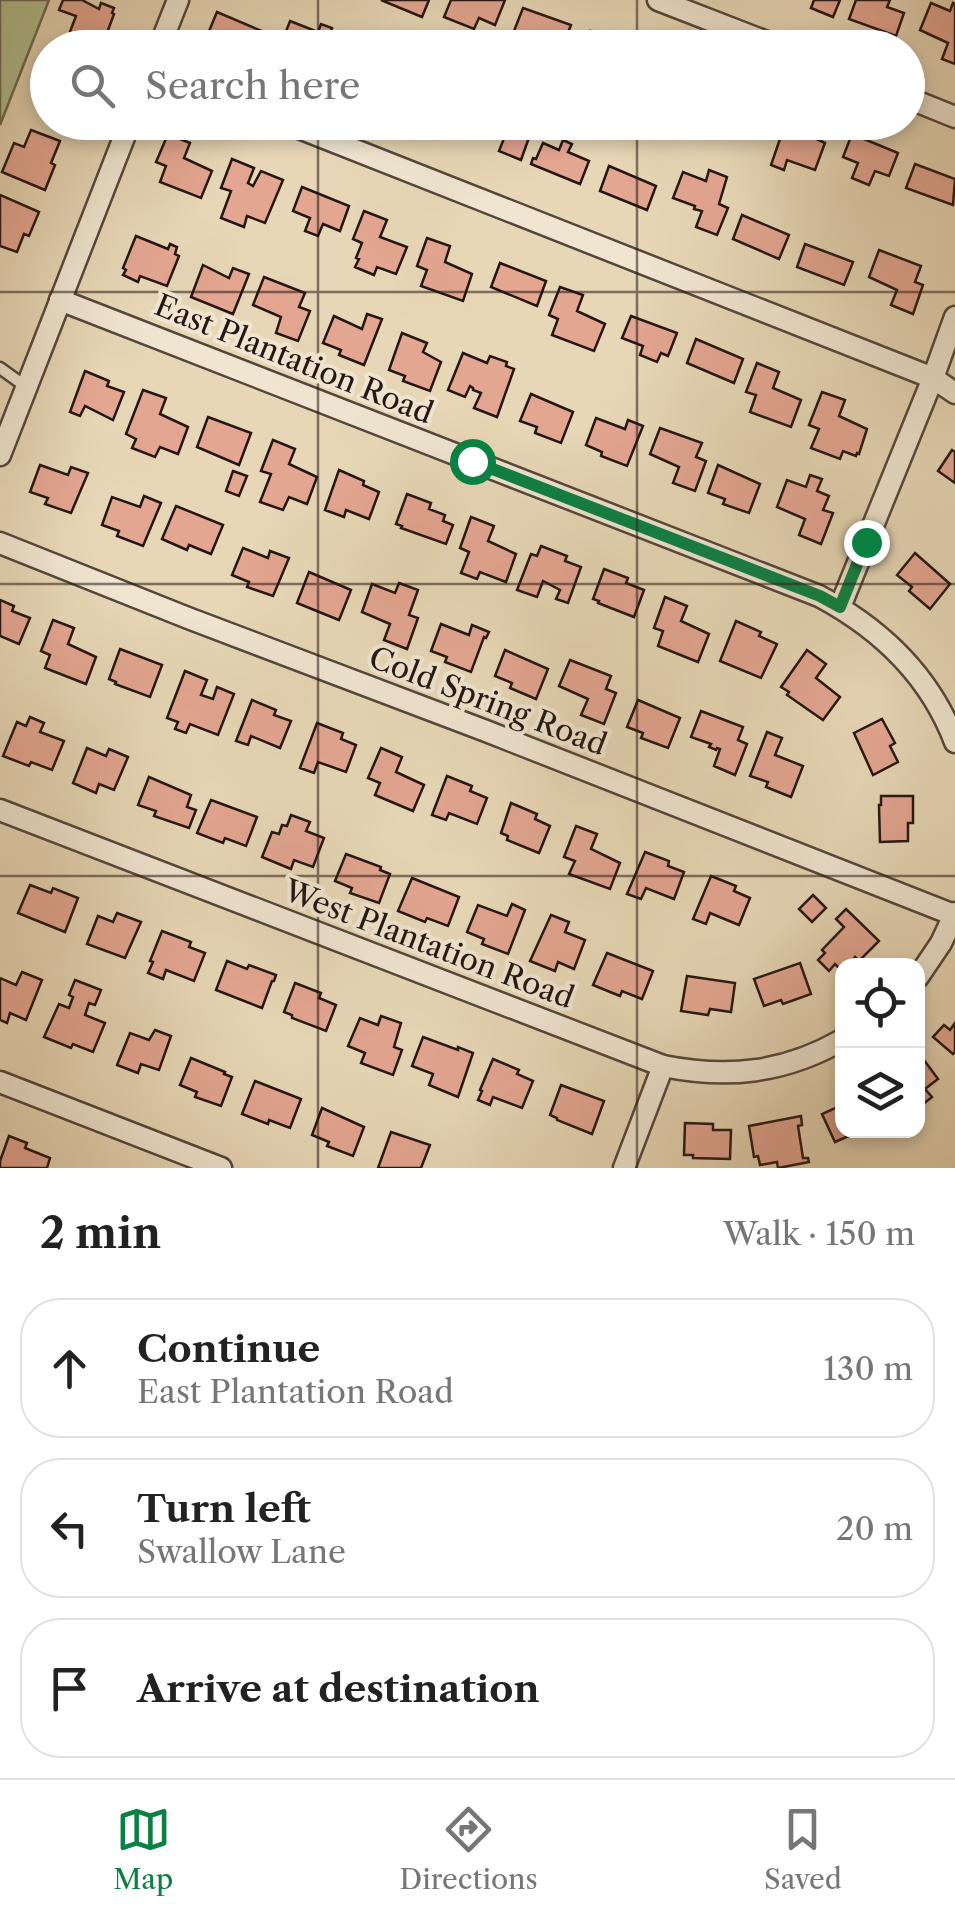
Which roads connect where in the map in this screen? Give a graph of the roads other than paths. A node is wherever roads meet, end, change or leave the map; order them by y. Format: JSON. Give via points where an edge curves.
{"nodes":[{"id":1,"x":178,"y":0,"type":"edge"},
{"id":2,"x":658,"y":0,"type":"edge"},
{"id":3,"x":166,"y":30,"type":"edge"},
{"id":4,"x":736,"y":30,"type":"edge"},
{"id":5,"x":925,"y":105,"type":"edge"},
{"id":6,"x":955,"y":117,"type":"edge"},
{"id":7,"x":123,"y":140,"type":"edge"},
{"id":8,"x":330,"y":140,"type":"edge"},
{"id":9,"x":60,"y":300,"type":"junction"},
{"id":10,"x":955,"y":318,"type":"edge"},
{"id":11,"x":0,"y":368,"type":"edge"},
{"id":12,"x":933,"y":378,"type":"junction"},
{"id":13,"x":26,"y":387,"type":"junction"},
{"id":14,"x":955,"y":393,"type":"edge"},
{"id":15,"x":0,"y":455,"type":"edge"},
{"id":16,"x":0,"y":542,"type":"edge"},
{"id":17,"x":840,"y":607,"type":"junction"},
{"id":18,"x":955,"y":742,"type":"edge"},
{"id":19,"x":0,"y":810,"type":"edge"},
{"id":20,"x":955,"y":914,"type":"edge"},
{"id":21,"x":925,"y":967,"type":"edge"},
{"id":22,"x":835,"y":1044,"type":"edge"},
{"id":23,"x":663,"y":1066,"type":"junction"},
{"id":24,"x":0,"y":1082,"type":"edge"},
{"id":25,"x":221,"y":1168,"type":"edge"},
{"id":26,"x":624,"y":1168,"type":"edge"}],
"edges":[{"from":1,"to":3,"type":"street"},
{"from":2,"to":4,"type":"street"},
{"from":5,"to":6,"type":"street"},
{"from":7,"to":9,"type":"street"},
{"from":8,"to":12,"type":"street"},
{"from":9,"to":13,"type":"street"},
{"from":9,"to":17,"type":"street","name":"East Plantation Road"},
{"from":10,"to":12,"type":"street"},
{"from":11,"to":13,"type":"lane"},
{"from":12,"to":14,"type":"street"},
{"from":12,"to":17,"type":"street"},
{"from":13,"to":15,"type":"street"},
{"from":16,"to":20,"type":"street","name":"Cold Spring Road"},
{"from":17,"to":18,"type":"street","name":"East Plantation Road","via":[[910,665]]},
{"from":19,"to":23,"type":"street","name":"West Plantation Road"},
{"from":20,"to":21,"type":"street"},
{"from":22,"to":23,"type":"street","name":"West Plantation Road","via":[[764,1069],[722,1074]]},
{"from":23,"to":26,"type":"street"},
{"from":24,"to":25,"type":"street"}]}
